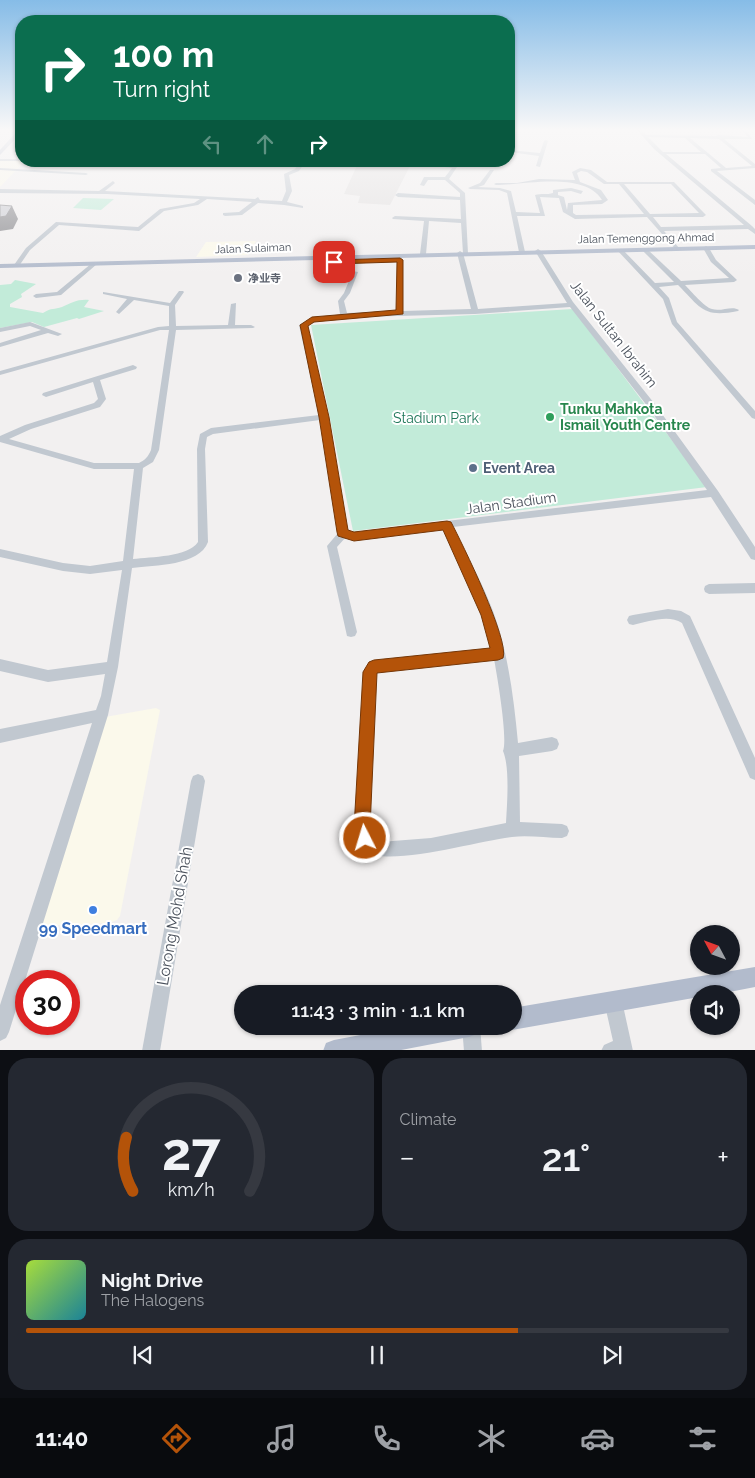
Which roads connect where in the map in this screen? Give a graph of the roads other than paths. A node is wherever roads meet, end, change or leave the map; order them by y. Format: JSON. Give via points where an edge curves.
{"nodes":[{"id":1,"x":287,"y":179,"type":"edge"},
{"id":2,"x":425,"y":179,"type":"edge"},
{"id":3,"x":446,"y":179,"type":"edge"},
{"id":4,"x":486,"y":179,"type":"edge"},
{"id":5,"x":576,"y":179,"type":"edge"},
{"id":6,"x":599,"y":179,"type":"edge"},
{"id":7,"x":694,"y":179,"type":"edge"},
{"id":8,"x":724,"y":179,"type":"edge"},
{"id":9,"x":113,"y":182,"type":"dead end"},
{"id":10,"x":577,"y":182,"type":"junction"},
{"id":11,"x":483,"y":183,"type":"junction"},
{"id":12,"x":620,"y":183,"type":"junction"},
{"id":13,"x":422,"y":185,"type":"dead end"},
{"id":14,"x":470,"y":188,"type":"junction"},
{"id":15,"x":457,"y":189,"type":"junction"},
{"id":16,"x":0,"y":191,"type":"edge"},
{"id":17,"x":101,"y":192,"type":"junction"},
{"id":18,"x":755,"y":192,"type":"edge"},
{"id":19,"x":742,"y":193,"type":"junction"},
{"id":20,"x":261,"y":194,"type":"dead end"},
{"id":21,"x":398,"y":195,"type":"dead end"},
{"id":22,"x":205,"y":198,"type":"junction"},
{"id":23,"x":463,"y":199,"type":"junction"},
{"id":24,"x":257,"y":201,"type":"junction"},
{"id":25,"x":284,"y":203,"type":"junction"},
{"id":26,"x":755,"y":203,"type":"edge"},
{"id":27,"x":302,"y":207,"type":"dead end"},
{"id":28,"x":226,"y":214,"type":"dead end"},
{"id":29,"x":514,"y":214,"type":"junction"},
{"id":30,"x":570,"y":214,"type":"junction"},
{"id":31,"x":649,"y":216,"type":"junction"},
{"id":32,"x":395,"y":218,"type":"dead end"},
{"id":33,"x":427,"y":219,"type":"junction"},
{"id":34,"x":755,"y":220,"type":"edge"},
{"id":35,"x":464,"y":221,"type":"junction"},
{"id":36,"x":743,"y":221,"type":"junction"},
{"id":37,"x":750,"y":227,"type":"junction"},
{"id":38,"x":660,"y":229,"type":"junction"},
{"id":39,"x":755,"y":232,"type":"edge"},
{"id":40,"x":755,"y":247,"type":"edge"},
{"id":41,"x":706,"y":248,"type":"junction"},
{"id":42,"x":677,"y":249,"type":"junction"},
{"id":43,"x":620,"y":250,"type":"junction"},
{"id":44,"x":645,"y":250,"type":"junction"},
{"id":45,"x":538,"y":251,"type":"junction"},
{"id":46,"x":522,"y":252,"type":"junction"},
{"id":47,"x":463,"y":253,"type":"junction"},
{"id":48,"x":423,"y":254,"type":"junction"},
{"id":49,"x":400,"y":257,"type":"junction"},
{"id":50,"x":94,"y":264,"type":"junction"},
{"id":51,"x":17,"y":265,"type":"junction"},
{"id":52,"x":0,"y":266,"type":"edge"},
{"id":53,"x":355,"y":272,"type":"dead end"},
{"id":54,"x":679,"y":283,"type":"junction"},
{"id":55,"x":654,"y":285,"type":"junction"},
{"id":56,"x":181,"y":292,"type":"dead end"},
{"id":57,"x":105,"y":293,"type":"dead end"},
{"id":58,"x":36,"y":296,"type":"dead end"},
{"id":59,"x":132,"y":298,"type":"junction"},
{"id":60,"x":234,"y":304,"type":"dead end"},
{"id":61,"x":172,"y":305,"type":"junction"},
{"id":62,"x":572,"y":305,"type":"junction"},
{"id":63,"x":736,"y":310,"type":"dead end"},
{"id":64,"x":119,"y":312,"type":"dead end"},
{"id":65,"x":400,"y":312,"type":"junction"},
{"id":66,"x":475,"y":312,"type":"junction"},
{"id":67,"x":344,"y":316,"type":"junction"},
{"id":68,"x":173,"y":327,"type":"junction"},
{"id":69,"x":231,"y":327,"type":"junction"},
{"id":70,"x":251,"y":327,"type":"dead end"},
{"id":71,"x":0,"y":330,"type":"edge"},
{"id":72,"x":46,"y":331,"type":"junction"},
{"id":73,"x":58,"y":334,"type":"dead end"},
{"id":74,"x":0,"y":345,"type":"edge"},
{"id":75,"x":133,"y":367,"type":"dead end"},
{"id":76,"x":0,"y":373,"type":"edge"},
{"id":77,"x":96,"y":379,"type":"junction"},
{"id":78,"x":46,"y":395,"type":"dead end"},
{"id":79,"x":755,"y":416,"type":"edge"},
{"id":80,"x":324,"y":417,"type":"junction"},
{"id":81,"x":0,"y":439,"type":"edge"},
{"id":82,"x":136,"y":466,"type":"junction"},
{"id":83,"x":715,"y":493,"type":"junction"},
{"id":84,"x":447,"y":525,"type":"junction"},
{"id":85,"x":344,"y":533,"type":"junction"},
{"id":86,"x":0,"y":553,"type":"edge"},
{"id":87,"x":755,"y":556,"type":"edge"},
{"id":88,"x":128,"y":566,"type":"junction"},
{"id":89,"x":755,"y":588,"type":"edge"},
{"id":90,"x":709,"y":589,"type":"dead end"},
{"id":91,"x":633,"y":620,"type":"dead end"},
{"id":92,"x":351,"y":632,"type":"dead end"},
{"id":93,"x":498,"y":653,"type":"junction"},
{"id":94,"x":0,"y":665,"type":"edge"},
{"id":95,"x":112,"y":667,"type":"junction"},
{"id":96,"x":102,"y":715,"type":"junction"},
{"id":97,"x":0,"y":736,"type":"edge"},
{"id":98,"x":552,"y":744,"type":"dead end"},
{"id":99,"x":510,"y":750,"type":"junction"},
{"id":100,"x":755,"y":773,"type":"edge"},
{"id":101,"x":198,"y":780,"type":"dead end"},
{"id":102,"x":513,"y":829,"type":"junction"},
{"id":103,"x":562,"y":831,"type":"dead end"},
{"id":104,"x":755,"y":977,"type":"edge"},
{"id":105,"x":613,"y":1001,"type":"junction"},
{"id":106,"x":522,"y":1017,"type":"edge"},
{"id":107,"x":0,"y":1032,"type":"edge"},
{"id":108,"x":419,"y":1035,"type":"edge"},
{"id":109,"x":471,"y":1035,"type":"edge"},
{"id":110,"x":151,"y":1050,"type":"edge"},
{"id":111,"x":334,"y":1050,"type":"edge"},
{"id":112,"x":473,"y":1050,"type":"edge"},
{"id":113,"x":619,"y":1050,"type":"edge"}],
"edges":[{"from":1,"to":25,"type":"street","via":[[289,191]]},
{"from":2,"to":13,"type":"street"},
{"from":3,"to":15,"type":"street"},
{"from":4,"to":11,"type":"street"},
{"from":5,"to":10,"type":"street"},
{"from":6,"to":12,"type":"street"},
{"from":7,"to":36,"type":"street"},
{"from":8,"to":19,"type":"street"},
{"from":9,"to":17,"type":"street"},
{"from":10,"to":11,"type":"street"},
{"from":10,"to":30,"type":"street","via":[[599,192],[604,200],[570,204]]},
{"from":11,"to":14,"type":"street"},
{"from":12,"to":31,"type":"street"},
{"from":12,"to":31,"type":"street","via":[[672,183],[703,214]]},
{"from":14,"to":15,"type":"street"},
{"from":14,"to":29,"type":"street","via":[[509,192]]},
{"from":15,"to":23,"type":"street"},
{"from":16,"to":17,"type":"street"},
{"from":17,"to":22,"type":"street"},
{"from":18,"to":19,"type":"street"},
{"from":19,"to":26,"type":"street"},
{"from":20,"to":24,"type":"street"},
{"from":21,"to":23,"type":"street"},
{"from":22,"to":24,"type":"street"},
{"from":22,"to":51,"type":"street","via":[[196,204],[162,210],[140,229],[58,223],[28,249]]},
{"from":23,"to":35,"type":"street"},
{"from":24,"to":25,"type":"street","via":[[270,199]]},
{"from":24,"to":28,"type":"street","via":[[238,215]]},
{"from":25,"to":27,"type":"street"},
{"from":29,"to":30,"type":"street","via":[[543,215],[537,196],[554,195],[561,198],[565,211]]},
{"from":29,"to":46,"type":"street"},
{"from":30,"to":31,"type":"street","via":[[580,218]]},
{"from":31,"to":38,"type":"street"},
{"from":32,"to":33,"type":"street"},
{"from":33,"to":35,"type":"street"},
{"from":33,"to":48,"type":"street"},
{"from":34,"to":36,"type":"street"},
{"from":35,"to":47,"type":"street"},
{"from":36,"to":37,"type":"street"},
{"from":37,"to":38,"type":"street"},
{"from":37,"to":39,"type":"street"},
{"from":38,"to":42,"type":"street"},
{"from":40,"to":41,"type":"main road","name":"Jalan Temenggong Ahmad"},
{"from":41,"to":42,"type":"main road","name":"Jalan Temenggong Ahmad"},
{"from":41,"to":54,"type":"street","via":[[713,261],[734,280]]},
{"from":42,"to":44,"type":"main road","name":"Jalan Temenggong Ahmad"},
{"from":43,"to":44,"type":"main road","name":"Jalan Temenggong Ahmad"},
{"from":43,"to":45,"type":"main road","name":"Jalan Temenggong Ahmad"},
{"from":43,"to":55,"type":"street"},
{"from":44,"to":54,"type":"street"},
{"from":45,"to":46,"type":"main road","name":"Jalan Sulaiman"},
{"from":45,"to":62,"type":"street","name":"Jalan Sultan Ibrahim"},
{"from":46,"to":47,"type":"main road","name":"Jalan Sulaiman"},
{"from":47,"to":48,"type":"main road","name":"Jalan Sulaiman"},
{"from":47,"to":66,"type":"street"},
{"from":48,"to":49,"type":"main road","name":"Jalan Sulaiman"},
{"from":49,"to":50,"type":"main road","name":"Jalan Sulaiman"},
{"from":49,"to":65,"type":"street"},
{"from":50,"to":51,"type":"main road","name":"Jalan Sulaiman"},
{"from":50,"to":58,"type":"street","via":[[60,293]]},
{"from":51,"to":52,"type":"main road","name":"Jalan Sulaiman"},
{"from":53,"to":67,"type":"street","via":[[341,301]]},
{"from":54,"to":55,"type":"street"},
{"from":54,"to":63,"type":"street","via":[[710,311]]},
{"from":55,"to":79,"type":"street","via":[[667,300],[674,323]]},
{"from":56,"to":61,"type":"street"},
{"from":57,"to":59,"type":"street"},
{"from":59,"to":61,"type":"street"},
{"from":59,"to":64,"type":"street"},
{"from":60,"to":69,"type":"street"},
{"from":61,"to":68,"type":"street"},
{"from":62,"to":66,"type":"street"},
{"from":62,"to":83,"type":"street","name":"Jalan Sultan Ibrahim"},
{"from":65,"to":66,"type":"street"},
{"from":65,"to":67,"type":"street"},
{"from":67,"to":80,"type":"street","via":[[312,320],[304,325]]},
{"from":68,"to":69,"type":"street"},
{"from":68,"to":76,"type":"street","via":[[148,331]]},
{"from":68,"to":82,"type":"street","via":[[155,450],[147,464]]},
{"from":69,"to":70,"type":"street"},
{"from":71,"to":72,"type":"street","via":[[26,324]]},
{"from":72,"to":73,"type":"street"},
{"from":72,"to":74,"type":"street"},
{"from":75,"to":77,"type":"street"},
{"from":77,"to":78,"type":"street"},
{"from":77,"to":81,"type":"street","via":[[102,399],[97,405]]},
{"from":80,"to":85,"type":"street"},
{"from":80,"to":88,"type":"street","via":[[206,433],[201,449],[201,547],[187,556]]},
{"from":81,"to":82,"type":"street","via":[[94,466]]},
{"from":82,"to":88,"type":"street"},
{"from":83,"to":84,"type":"street","name":"Jalan Stadium"},
{"from":83,"to":87,"type":"street","name":"Jalan Sultan Ibrahim"},
{"from":84,"to":85,"type":"street","name":"Jalan Stadium","via":[[354,536]]},
{"from":84,"to":93,"type":"street","via":[[488,615]]},
{"from":85,"to":92,"type":"street","via":[[332,546]]},
{"from":86,"to":88,"type":"street","via":[[80,570]]},
{"from":88,"to":95,"type":"street"},
{"from":89,"to":90,"type":"street"},
{"from":91,"to":100,"type":"street","via":[[674,614],[686,620]]},
{"from":93,"to":99,"type":"street"},
{"from":93,"to":102,"type":"street","via":[[374,667],[370,672],[362,828],[371,846],[380,849],[431,845]]},
{"from":94,"to":95,"type":"street","via":[[48,676]]},
{"from":95,"to":96,"type":"street"},
{"from":96,"to":97,"type":"street"},
{"from":96,"to":107,"type":"street"},
{"from":98,"to":99,"type":"street"},
{"from":99,"to":102,"type":"street"},
{"from":101,"to":110,"type":"street","name":"Lorong Mohd Shah"},
{"from":102,"to":103,"type":"street"},
{"from":104,"to":105,"type":"main road"},
{"from":105,"to":106,"type":"main road"},
{"from":105,"to":113,"type":"street"},
{"from":108,"to":111,"type":"main road"},
{"from":109,"to":112,"type":"street"}]}
